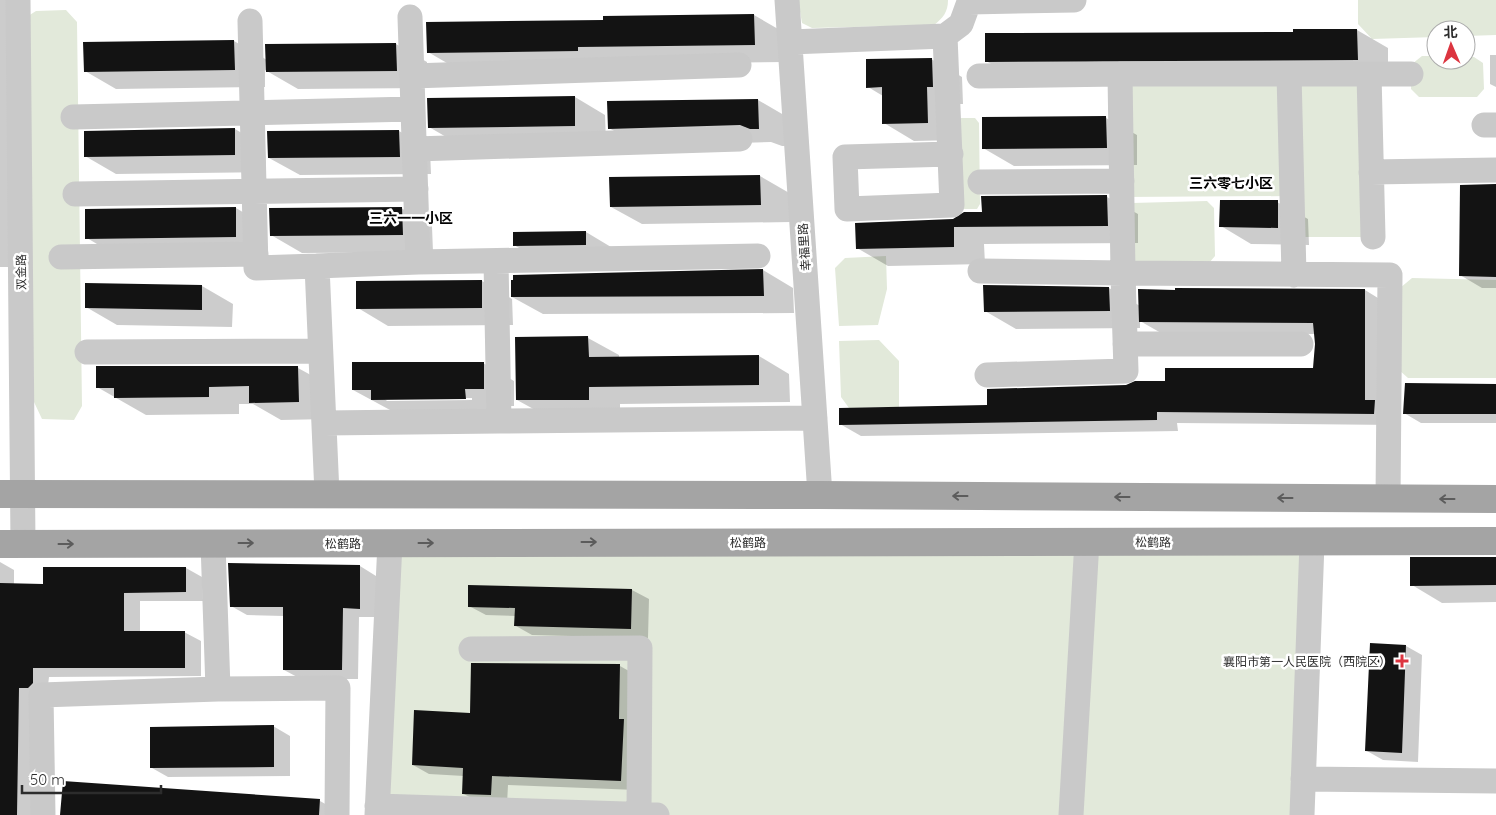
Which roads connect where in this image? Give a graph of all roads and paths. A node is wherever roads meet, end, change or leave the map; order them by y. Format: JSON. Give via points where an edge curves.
{"nodes":[{"id":1,"x":18,"y":0,"type":"edge"},
{"id":2,"x":787,"y":0,"type":"edge"},
{"id":3,"x":1074,"y":0,"type":"edge"},
{"id":4,"x":969,"y":1,"type":"edge"},
{"id":5,"x":410,"y":16,"type":"dead end"},
{"id":6,"x":250,"y":21,"type":"dead end"},
{"id":7,"x":945,"y":36,"type":"junction"},
{"id":8,"x":790,"y":42,"type":"junction"},
{"id":9,"x":739,"y":65,"type":"dead end"},
{"id":10,"x":1120,"y":74,"type":"junction"},
{"id":11,"x":1289,"y":74,"type":"junction"},
{"id":12,"x":1370,"y":74,"type":"junction"},
{"id":13,"x":1411,"y":74,"type":"dead end"},
{"id":14,"x":412,"y":76,"type":"junction"},
{"id":15,"x":978,"y":76,"type":"dead end"},
{"id":16,"x":413,"y":109,"type":"junction"},
{"id":17,"x":252,"y":112,"type":"junction"},
{"id":18,"x":73,"y":117,"type":"dead end"},
{"id":19,"x":740,"y":139,"type":"dead end"},
{"id":20,"x":415,"y":149,"type":"junction"},
{"id":21,"x":951,"y":154,"type":"dead end"},
{"id":22,"x":1496,"y":170,"type":"edge"},
{"id":23,"x":1371,"y":172,"type":"junction"},
{"id":24,"x":1122,"y":181,"type":"junction"},
{"id":25,"x":980,"y":182,"type":"dead end"},
{"id":26,"x":416,"y":189,"type":"junction"},
{"id":27,"x":254,"y":191,"type":"junction"},
{"id":28,"x":75,"y":194,"type":"dead end"},
{"id":29,"x":1373,"y":237,"type":"dead end"},
{"id":30,"x":256,"y":254,"type":"junction"},
{"id":31,"x":758,"y":256,"type":"dead end"},
{"id":32,"x":61,"y":257,"type":"dead end"},
{"id":33,"x":496,"y":261,"type":"junction"},
{"id":34,"x":418,"y":262,"type":"junction"},
{"id":35,"x":317,"y":266,"type":"junction"},
{"id":36,"x":980,"y":271,"type":"dead end"},
{"id":37,"x":1123,"y":273,"type":"junction"},
{"id":38,"x":1294,"y":274,"type":"junction"},
{"id":39,"x":1125,"y":344,"type":"junction"},
{"id":40,"x":1301,"y":344,"type":"dead end"},
{"id":41,"x":320,"y":351,"type":"junction"},
{"id":42,"x":87,"y":352,"type":"dead end"},
{"id":43,"x":987,"y":375,"type":"dead end"},
{"id":44,"x":815,"y":418,"type":"junction"},
{"id":45,"x":499,"y":422,"type":"junction"},
{"id":46,"x":324,"y":423,"type":"junction"},
{"id":47,"x":12,"y":494,"type":"edge"},
{"id":48,"x":327,"y":494,"type":"junction"},
{"id":49,"x":820,"y":495,"type":"junction"},
{"id":50,"x":1388,"y":499,"type":"junction"},
{"id":51,"x":1496,"y":499,"type":"edge"},
{"id":52,"x":1087,"y":541,"type":"junction"},
{"id":53,"x":1496,"y":541,"type":"edge"},
{"id":54,"x":213,"y":543,"type":"junction"},
{"id":55,"x":390,"y":543,"type":"junction"},
{"id":56,"x":1312,"y":543,"type":"junction"},
{"id":57,"x":12,"y":544,"type":"edge"},
{"id":58,"x":471,"y":649,"type":"dead end"},
{"id":59,"x":218,"y":689,"type":"junction"},
{"id":60,"x":1303,"y":780,"type":"junction"},
{"id":61,"x":1496,"y":781,"type":"edge"},
{"id":62,"x":377,"y":810,"type":"edge"},
{"id":63,"x":639,"y":814,"type":"edge"},
{"id":64,"x":43,"y":815,"type":"edge"},
{"id":65,"x":337,"y":815,"type":"edge"},
{"id":66,"x":658,"y":815,"type":"edge"},
{"id":67,"x":1071,"y":815,"type":"edge"},
{"id":68,"x":1302,"y":815,"type":"edge"}],
"edges":[{"from":1,"to":47,"type":"street","name":"双金路"},
{"from":2,"to":8,"type":"street","name":"幸福里路"},
{"from":3,"to":4,"type":"street"},
{"from":4,"to":7,"type":"street","via":[[961,24]]},
{"from":5,"to":14,"type":"street"},
{"from":6,"to":17,"type":"street"},
{"from":7,"to":8,"type":"street"},
{"from":7,"to":21,"type":"street"},
{"from":8,"to":44,"type":"street","name":"幸福里路"},
{"from":9,"to":14,"type":"street"},
{"from":10,"to":11,"type":"street"},
{"from":10,"to":15,"type":"street"},
{"from":10,"to":24,"type":"street"},
{"from":11,"to":12,"type":"street"},
{"from":11,"to":38,"type":"street"},
{"from":12,"to":13,"type":"street"},
{"from":12,"to":23,"type":"street"},
{"from":14,"to":16,"type":"street"},
{"from":16,"to":17,"type":"street"},
{"from":16,"to":20,"type":"street"},
{"from":17,"to":18,"type":"street"},
{"from":17,"to":27,"type":"street"},
{"from":19,"to":20,"type":"street"},
{"from":20,"to":26,"type":"street"},
{"from":22,"to":23,"type":"street"},
{"from":23,"to":29,"type":"street"},
{"from":24,"to":25,"type":"street"},
{"from":24,"to":37,"type":"street"},
{"from":26,"to":27,"type":"street"},
{"from":26,"to":34,"type":"street"},
{"from":27,"to":28,"type":"street"},
{"from":27,"to":30,"type":"street"},
{"from":30,"to":32,"type":"street"},
{"from":30,"to":35,"type":"street","via":[[256,268]]},
{"from":31,"to":33,"type":"street"},
{"from":33,"to":34,"type":"street"},
{"from":33,"to":45,"type":"street"},
{"from":34,"to":35,"type":"street"},
{"from":35,"to":41,"type":"street"},
{"from":36,"to":37,"type":"street"},
{"from":37,"to":38,"type":"street"},
{"from":37,"to":39,"type":"street"},
{"from":38,"to":50,"type":"street","via":[[1390,275]]},
{"from":39,"to":40,"type":"street"},
{"from":39,"to":43,"type":"street","via":[[1126,371]]},
{"from":41,"to":42,"type":"street"},
{"from":41,"to":46,"type":"street"},
{"from":44,"to":45,"type":"street"},
{"from":44,"to":49,"type":"street","name":"幸福里路"},
{"from":45,"to":46,"type":"street"},
{"from":46,"to":48,"type":"street"},
{"from":47,"to":48,"type":"main road"},
{"from":47,"to":57,"type":"street","name":"双金路"},
{"from":48,"to":49,"type":"main road"},
{"from":50,"to":49,"type":"main road","one_way":true},
{"from":51,"to":50,"type":"main road","one_way":true},
{"from":55,"to":52,"type":"main road","name":"松鹤路","one_way":true},
{"from":52,"to":56,"type":"main road","name":"松鹤路"},
{"from":52,"to":67,"type":"street"},
{"from":53,"to":56,"type":"main road","name":"松鹤路"},
{"from":54,"to":55,"type":"main road","name":"松鹤路","one_way":true},
{"from":57,"to":54,"type":"main road","name":"松鹤路","one_way":true},
{"from":54,"to":59,"type":"street"},
{"from":55,"to":62,"type":"street"},
{"from":56,"to":60,"type":"street"},
{"from":58,"to":63,"type":"street","via":[[640,648]]},
{"from":59,"to":64,"type":"street","via":[[41,695]]},
{"from":59,"to":65,"type":"street","via":[[338,688]]},
{"from":60,"to":61,"type":"street"},
{"from":60,"to":68,"type":"street"},
{"from":62,"to":63,"type":"street"},
{"from":63,"to":66,"type":"street"}]}
